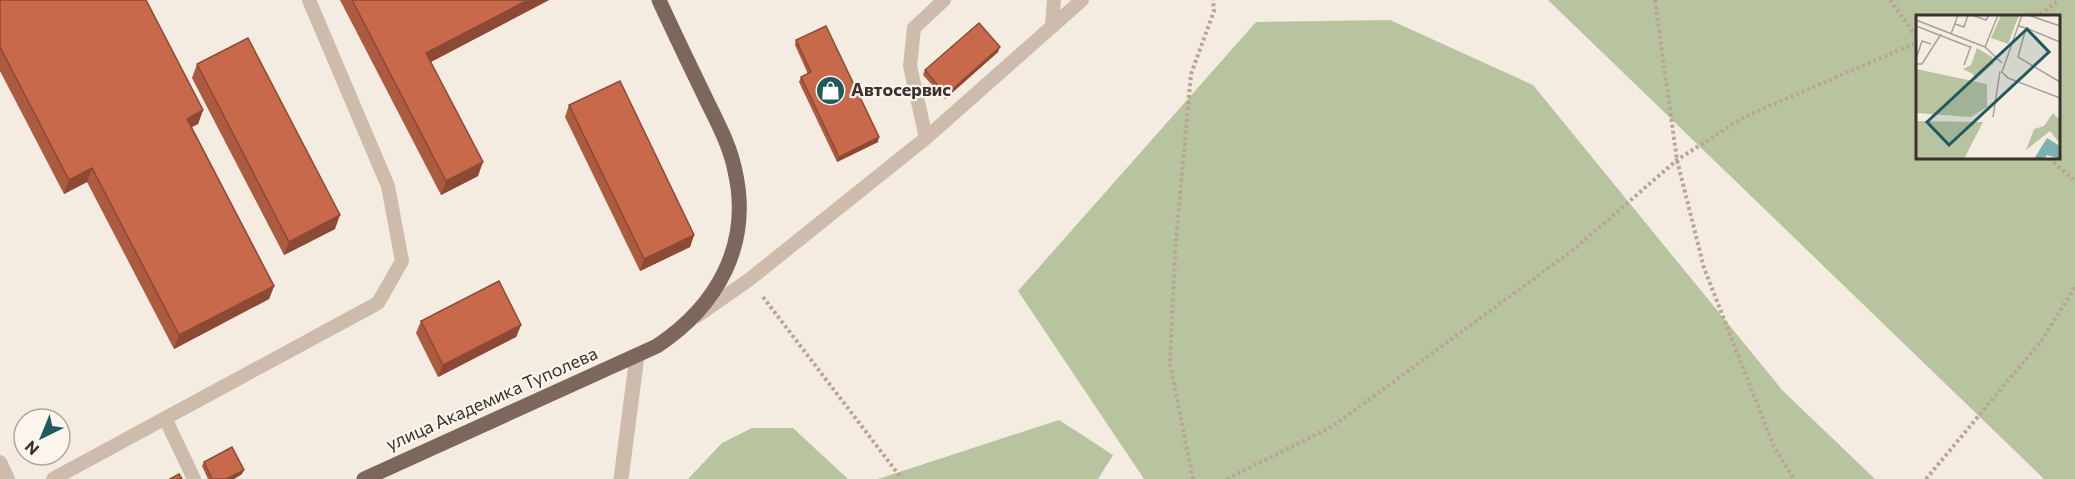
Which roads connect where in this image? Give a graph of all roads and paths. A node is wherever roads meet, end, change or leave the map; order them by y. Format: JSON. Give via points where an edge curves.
{"nodes":[{"id":1,"x":309,"y":0,"type":"edge"},
{"id":2,"x":659,"y":0,"type":"edge"},
{"id":3,"x":944,"y":0,"type":"edge"},
{"id":4,"x":1054,"y":0,"type":"edge"},
{"id":5,"x":1082,"y":0,"type":"edge"},
{"id":6,"x":1213,"y":0,"type":"edge"},
{"id":7,"x":1655,"y":0,"type":"edge"},
{"id":8,"x":1890,"y":0,"type":"edge"},
{"id":9,"x":2059,"y":0,"type":"edge"},
{"id":10,"x":2033,"y":15,"type":"edge"},
{"id":11,"x":1052,"y":26,"type":"junction"},
{"id":12,"x":1916,"y":39,"type":"edge"},
{"id":13,"x":1916,"y":40,"type":"edge"},
{"id":14,"x":926,"y":138,"type":"junction"},
{"id":15,"x":2050,"y":159,"type":"edge"},
{"id":16,"x":1677,"y":160,"type":"junction"},
{"id":17,"x":2075,"y":181,"type":"edge"},
{"id":18,"x":750,"y":279,"type":"junction"},
{"id":19,"x":2075,"y":287,"type":"edge"},
{"id":20,"x":693,"y":319,"type":"junction"},
{"id":21,"x":636,"y":356,"type":"junction"},
{"id":22,"x":165,"y":418,"type":"junction"},
{"id":23,"x":0,"y":462,"type":"edge"},
{"id":24,"x":8,"y":479,"type":"edge"},
{"id":25,"x":53,"y":479,"type":"edge"},
{"id":26,"x":194,"y":479,"type":"edge"},
{"id":27,"x":364,"y":479,"type":"edge"},
{"id":28,"x":621,"y":479,"type":"edge"},
{"id":29,"x":902,"y":479,"type":"edge"},
{"id":30,"x":1193,"y":479,"type":"edge"},
{"id":31,"x":1227,"y":479,"type":"edge"},
{"id":32,"x":1794,"y":479,"type":"edge"},
{"id":33,"x":1926,"y":479,"type":"edge"}],
"edges":[{"from":1,"to":22,"type":"lane","via":[[388,186],[402,261],[378,303]]},
{"from":2,"to":20,"type":"main road","name":"улица Академика Туполева","via":[[725,139],[738,187],[737,235],[728,266]]},
{"from":3,"to":14,"type":"lane","via":[[914,28],[910,66]]},
{"from":4,"to":11,"type":"lane"},
{"from":5,"to":11,"type":"lane"},
{"from":6,"to":30,"type":"path","via":[[1214,11],[1191,74],[1175,250],[1170,364]]},
{"from":7,"to":16,"type":"path"},
{"from":8,"to":12,"type":"path"},
{"from":9,"to":10,"type":"path"},
{"from":11,"to":14,"type":"lane"},
{"from":13,"to":16,"type":"path","via":[[1744,117]]},
{"from":14,"to":18,"type":"lane"},
{"from":15,"to":17,"type":"path"},
{"from":16,"to":31,"type":"path","via":[[1573,250],[1333,426]]},
{"from":16,"to":32,"type":"path","via":[[1704,268],[1774,447]]},
{"from":18,"to":20,"type":"lane"},
{"from":18,"to":29,"type":"path"},
{"from":19,"to":33,"type":"path","via":[[2042,340]]},
{"from":20,"to":21,"type":"main road","name":"улица Академика Туполева","via":[[657,346]]},
{"from":21,"to":27,"type":"main road","name":"улица Академика Туполева"},
{"from":21,"to":28,"type":"street"},
{"from":22,"to":25,"type":"lane"},
{"from":22,"to":26,"type":"lane"},
{"from":23,"to":24,"type":"lane"}]}
